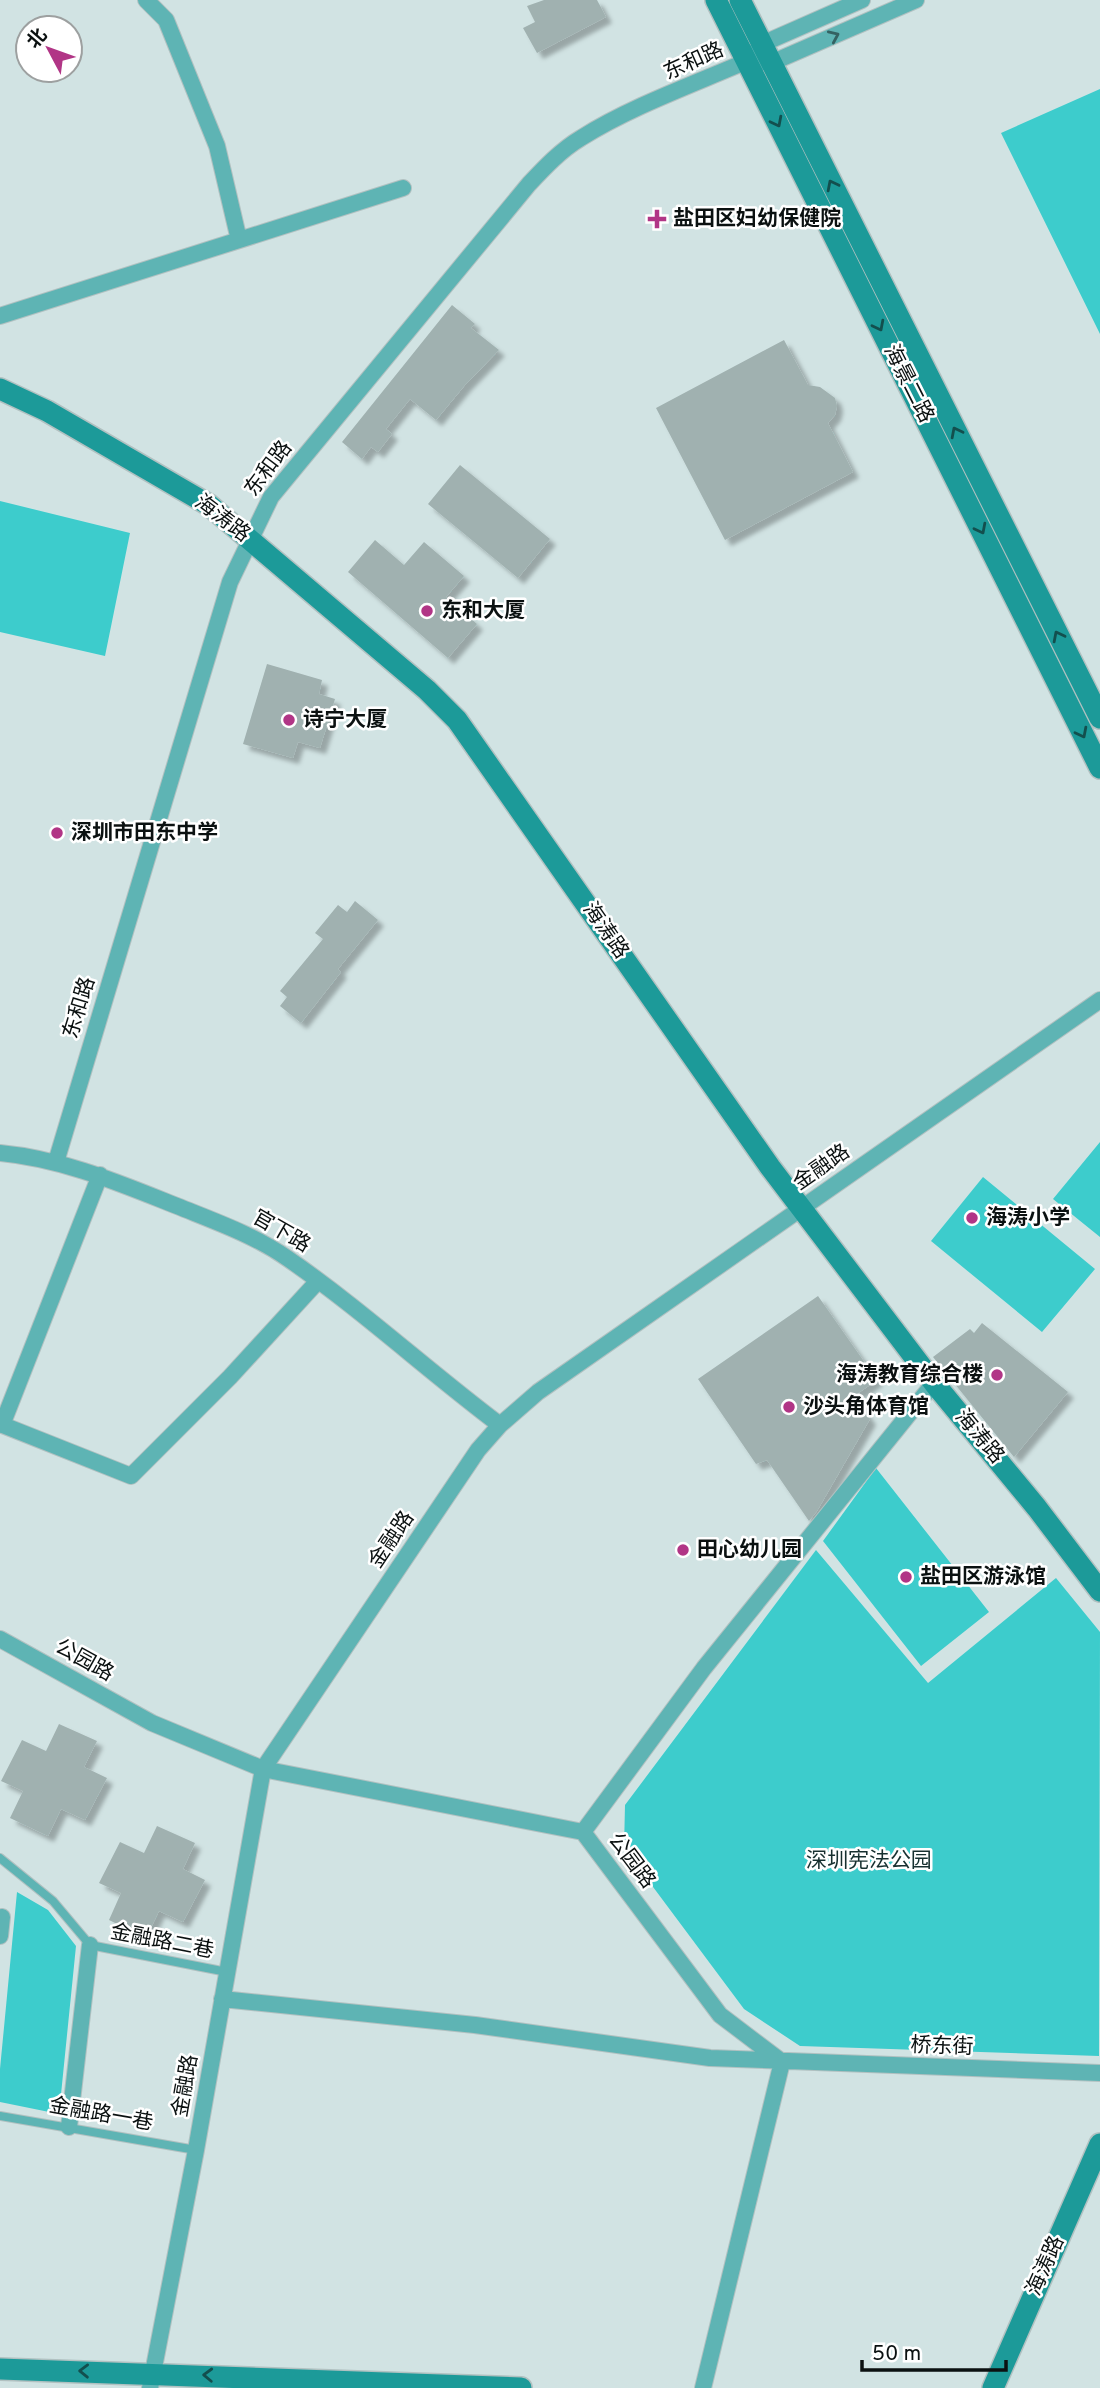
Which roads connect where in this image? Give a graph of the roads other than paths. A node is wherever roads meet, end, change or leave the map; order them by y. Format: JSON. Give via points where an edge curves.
{"nodes":[{"id":1,"x":146,"y":0,"type":"edge"},
{"id":2,"x":716,"y":0,"type":"edge"},
{"id":3,"x":740,"y":0,"type":"edge"},
{"id":4,"x":862,"y":0,"type":"edge"},
{"id":5,"x":916,"y":0,"type":"edge"},
{"id":6,"x":766,"y":53,"type":"junction"},
{"id":7,"x":747,"y":61,"type":"junction"},
{"id":8,"x":403,"y":188,"type":"dead end"},
{"id":9,"x":239,"y":240,"type":"junction"},
{"id":10,"x":0,"y":316,"type":"edge"},
{"id":11,"x":0,"y":388,"type":"edge"},
{"id":12,"x":249,"y":539,"type":"junction"},
{"id":13,"x":1100,"y":718,"type":"edge"},
{"id":14,"x":1100,"y":768,"type":"edge"},
{"id":15,"x":1100,"y":1000,"type":"edge"},
{"id":16,"x":0,"y":1153,"type":"edge"},
{"id":17,"x":56,"y":1162,"type":"junction"},
{"id":18,"x":100,"y":1175,"type":"junction"},
{"id":19,"x":801,"y":1209,"type":"junction"},
{"id":20,"x":318,"y":1281,"type":"junction"},
{"id":21,"x":934,"y":1383,"type":"junction"},
{"id":22,"x":1,"y":1424,"type":"edge"},
{"id":23,"x":500,"y":1425,"type":"junction"},
{"id":24,"x":1100,"y":1591,"type":"edge"},
{"id":25,"x":0,"y":1639,"type":"edge"},
{"id":26,"x":263,"y":1769,"type":"junction"},
{"id":27,"x":583,"y":1832,"type":"junction"},
{"id":28,"x":0,"y":1858,"type":"edge"},
{"id":29,"x":2,"y":1917,"type":"dead end"},
{"id":30,"x":0,"y":1936,"type":"edge"},
{"id":31,"x":90,"y":1945,"type":"junction"},
{"id":32,"x":227,"y":1972,"type":"junction"},
{"id":33,"x":222,"y":1999,"type":"junction"},
{"id":34,"x":782,"y":2062,"type":"junction"},
{"id":35,"x":1100,"y":2073,"type":"edge"},
{"id":36,"x":0,"y":2116,"type":"edge"},
{"id":37,"x":69,"y":2127,"type":"junction"},
{"id":38,"x":1100,"y":2144,"type":"edge"},
{"id":39,"x":196,"y":2150,"type":"junction"},
{"id":40,"x":0,"y":2369,"type":"edge"},
{"id":41,"x":151,"y":2381,"type":"edge"},
{"id":42,"x":521,"y":2388,"type":"edge"},
{"id":43,"x":703,"y":2388,"type":"edge"},
{"id":44,"x":993,"y":2388,"type":"edge"}],
"edges":[{"from":1,"to":9,"type":"street","via":[[166,20],[217,146]]},
{"from":2,"to":7,"type":"street","name":"海景二路"},
{"from":3,"to":6,"type":"street","name":"海景二路"},
{"from":4,"to":6,"type":"street","name":"东和路"},
{"from":6,"to":5,"type":"street","name":"东和路","one_way":true},
{"from":6,"to":7,"type":"street","name":"东和路"},
{"from":13,"to":6,"type":"street","name":"海景二路","one_way":true},
{"from":7,"to":12,"type":"street","name":"东和路","via":[[614,120],[554,158],[271,497]]},
{"from":7,"to":14,"type":"street","name":"海景二路","one_way":true},
{"from":8,"to":9,"type":"street"},
{"from":9,"to":10,"type":"street"},
{"from":11,"to":12,"type":"street","name":"海涛路","via":[[209,505]]},
{"from":12,"to":17,"type":"street","name":"东和路","via":[[230,582]]},
{"from":12,"to":19,"type":"street","name":"海涛路","via":[[428,690],[457,720]]},
{"from":15,"to":19,"type":"street","name":"金融路"},
{"from":16,"to":17,"type":"street","name":"官下路"},
{"from":17,"to":18,"type":"street","name":"官下路"},
{"from":18,"to":20,"type":"street","name":"官下路","via":[[248,1236]]},
{"from":18,"to":22,"type":"street"},
{"from":19,"to":21,"type":"street","name":"海涛路"},
{"from":19,"to":23,"type":"street","name":"金融路","via":[[538,1392]]},
{"from":20,"to":22,"type":"street","via":[[131,1476]]},
{"from":20,"to":23,"type":"street","name":"官下路"},
{"from":21,"to":24,"type":"street","name":"海涛路"},
{"from":21,"to":27,"type":"street","via":[[704,1668]]},
{"from":23,"to":26,"type":"street","name":"金融路","via":[[478,1450]]},
{"from":25,"to":26,"type":"street","name":"公园路","via":[[152,1723]]},
{"from":26,"to":27,"type":"street","name":"公园路"},
{"from":26,"to":32,"type":"street","name":"金融路"},
{"from":27,"to":34,"type":"street","name":"公园路","via":[[720,2015]]},
{"from":28,"to":31,"type":"lane","name":"金融路二巷","via":[[53,1901]]},
{"from":29,"to":30,"type":"street"},
{"from":31,"to":32,"type":"lane","name":"金融路二巷"},
{"from":31,"to":37,"type":"street"},
{"from":32,"to":33,"type":"street","name":"金融路"},
{"from":33,"to":34,"type":"street","name":"桥东街"},
{"from":33,"to":39,"type":"street","name":"金融路"},
{"from":34,"to":35,"type":"street","name":"桥东街"},
{"from":34,"to":43,"type":"street"},
{"from":36,"to":37,"type":"lane","name":"金融路一巷"},
{"from":37,"to":39,"type":"lane","name":"金融路一巷"},
{"from":38,"to":44,"type":"street","name":"海涛路"},
{"from":39,"to":41,"type":"street","name":"金融路"},
{"from":41,"to":40,"type":"street","one_way":true},
{"from":42,"to":41,"type":"street","one_way":true}]}
